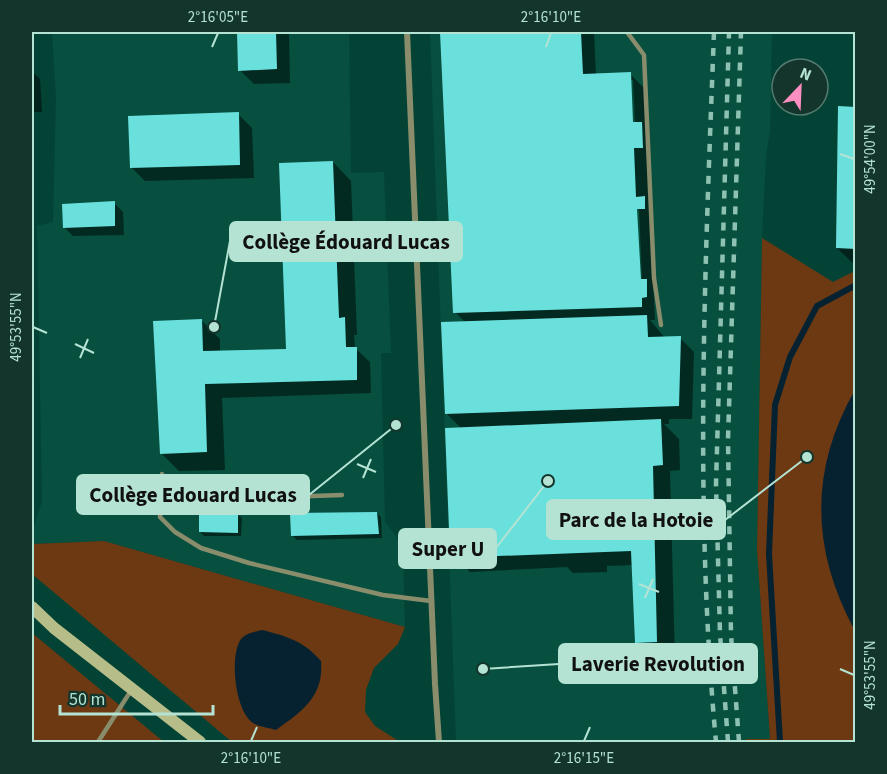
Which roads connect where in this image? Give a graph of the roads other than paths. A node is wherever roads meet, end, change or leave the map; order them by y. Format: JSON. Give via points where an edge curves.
{"nodes":[{"id":1,"x":407,"y":32,"type":"edge"},
{"id":2,"x":627,"y":32,"type":"edge"},
{"id":3,"x":661,"y":325,"type":"dead end"},
{"id":4,"x":162,"y":474,"type":"dead end"},
{"id":5,"x":342,"y":495,"type":"dead end"},
{"id":6,"x":161,"y":501,"type":"junction"},
{"id":7,"x":431,"y":601,"type":"junction"},
{"id":8,"x":32,"y":607,"type":"edge"},
{"id":9,"x":132,"y":689,"type":"junction"},
{"id":10,"x":98,"y":742,"type":"edge"},
{"id":11,"x":200,"y":742,"type":"edge"},
{"id":12,"x":440,"y":742,"type":"edge"}],
"edges":[{"from":1,"to":7,"type":"street"},
{"from":2,"to":3,"type":"lane","via":[[644,55],[654,278]]},
{"from":4,"to":6,"type":"lane"},
{"from":5,"to":6,"type":"lane"},
{"from":6,"to":7,"type":"lane","via":[[160,518],[201,548],[383,595]]},
{"from":7,"to":12,"type":"street"},
{"from":8,"to":9,"type":"main road"},
{"from":9,"to":10,"type":"lane"},
{"from":9,"to":11,"type":"main road"}]}
